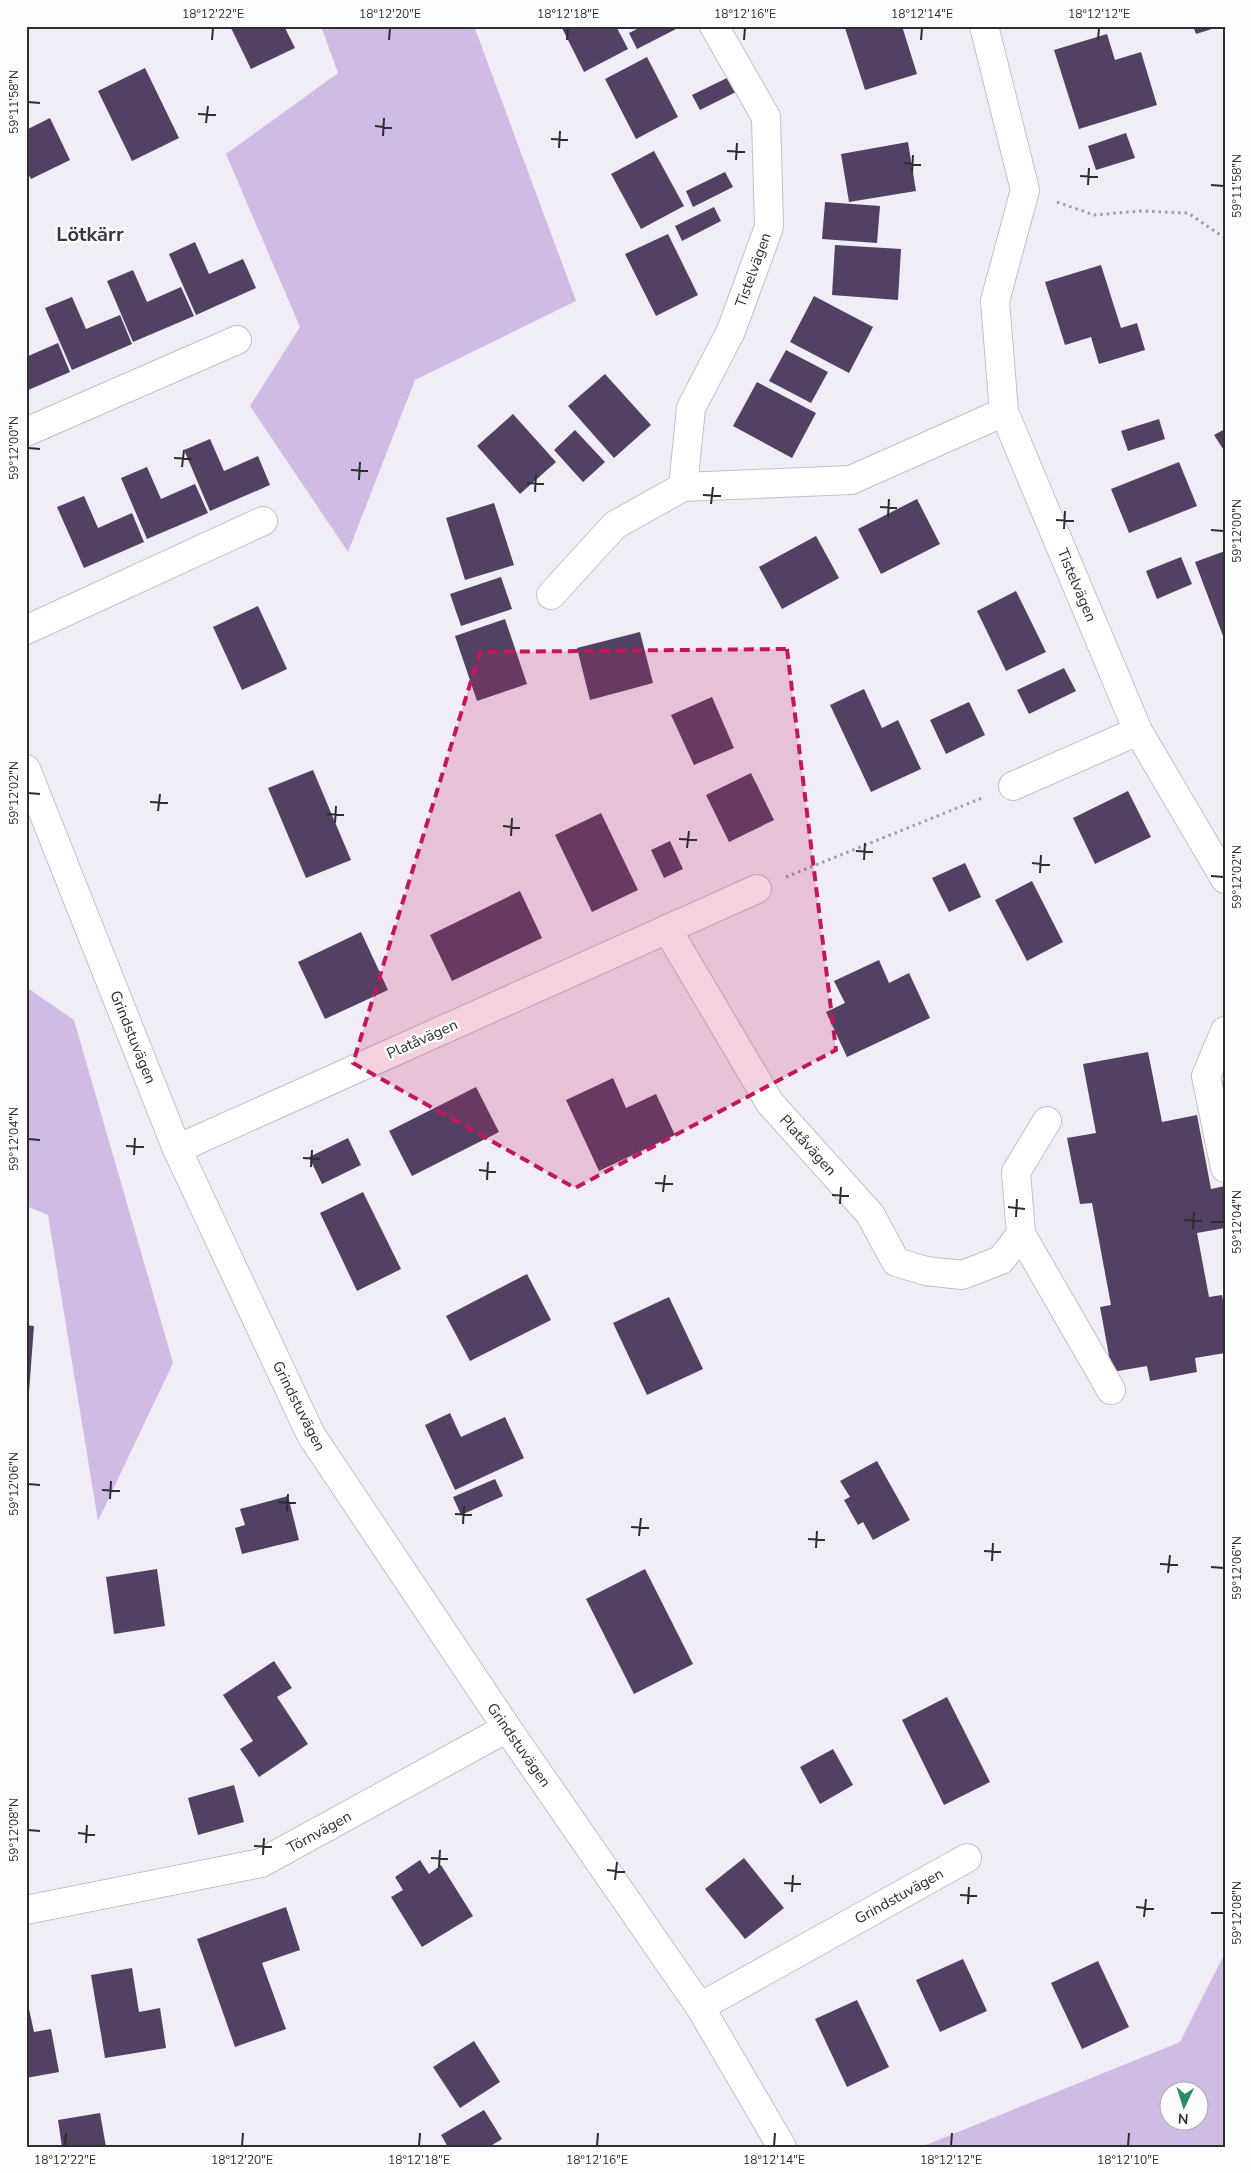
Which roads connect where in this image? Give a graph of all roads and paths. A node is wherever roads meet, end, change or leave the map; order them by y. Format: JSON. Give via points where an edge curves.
{"nodes":[{"id":1,"x":714,"y":26,"type":"edge"},
{"id":2,"x":984,"y":26,"type":"edge"},
{"id":3,"x":1026,"y":190,"type":"junction"},
{"id":4,"x":1225,"y":238,"type":"edge"},
{"id":5,"x":237,"y":340,"type":"dead end"},
{"id":6,"x":1004,"y":412,"type":"junction"},
{"id":7,"x":26,"y":432,"type":"edge"},
{"id":8,"x":683,"y":487,"type":"junction"},
{"id":9,"x":264,"y":521,"type":"dead end"},
{"id":10,"x":552,"y":595,"type":"dead end"},
{"id":11,"x":26,"y":630,"type":"edge"},
{"id":12,"x":1138,"y":731,"type":"junction"},
{"id":13,"x":26,"y":769,"type":"edge"},
{"id":14,"x":1013,"y":786,"type":"joint"},
{"id":15,"x":1225,"y":879,"type":"edge"},
{"id":16,"x":756,"y":889,"type":"joint"},
{"id":17,"x":667,"y":929,"type":"junction"},
{"id":18,"x":1225,"y":1031,"type":"edge"},
{"id":19,"x":1047,"y":1121,"type":"dead end"},
{"id":20,"x":177,"y":1148,"type":"junction"},
{"id":21,"x":1225,"y":1168,"type":"edge"},
{"id":22,"x":1021,"y":1234,"type":"junction"},
{"id":23,"x":1111,"y":1390,"type":"dead end"},
{"id":24,"x":507,"y":1728,"type":"junction"},
{"id":25,"x":967,"y":1858,"type":"dead end"},
{"id":26,"x":26,"y":1910,"type":"edge"},
{"id":27,"x":700,"y":2007,"type":"junction"},
{"id":28,"x":782,"y":2147,"type":"edge"}],
"edges":[{"from":1,"to":8,"type":"street","name":"Tistelvägen","via":[[766,117],[769,227],[731,331],[691,408]]},
{"from":2,"to":3,"type":"street","name":"Tistelvägen"},
{"from":3,"to":4,"type":"path","via":[[1094,215],[1140,211],[1188,214]]},
{"from":3,"to":6,"type":"street","name":"Tistelvägen","via":[[995,301]]},
{"from":5,"to":7,"type":"street"},
{"from":6,"to":8,"type":"street","via":[[851,480]]},
{"from":6,"to":12,"type":"street","name":"Tistelvägen"},
{"from":8,"to":10,"type":"street","via":[[615,526]]},
{"from":9,"to":11,"type":"street"},
{"from":12,"to":14,"type":"street"},
{"from":12,"to":15,"type":"street","name":"Tistelvägen"},
{"from":13,"to":20,"type":"street","name":"Grindstuvägen"},
{"from":14,"to":16,"type":"path"},
{"from":16,"to":17,"type":"street","name":"Platåvägen"},
{"from":17,"to":20,"type":"street","name":"Platåvägen"},
{"from":17,"to":22,"type":"street","name":"Platåvägen","via":[[770,1103],[870,1214],[896,1262],[926,1271],[962,1275],[1001,1260]]},
{"from":18,"to":21,"type":"street","via":[[1206,1076]]},
{"from":19,"to":22,"type":"street","via":[[1016,1172]]},
{"from":20,"to":24,"type":"street","name":"Grindstuvägen","via":[[311,1435]]},
{"from":22,"to":23,"type":"street"},
{"from":24,"to":26,"type":"street","name":"Törnvägen","via":[[262,1864]]},
{"from":24,"to":27,"type":"street","name":"Grindstuvägen"},
{"from":25,"to":27,"type":"street","name":"Grindstuvägen"},
{"from":27,"to":28,"type":"street","name":"Grindstuvägen"}]}
